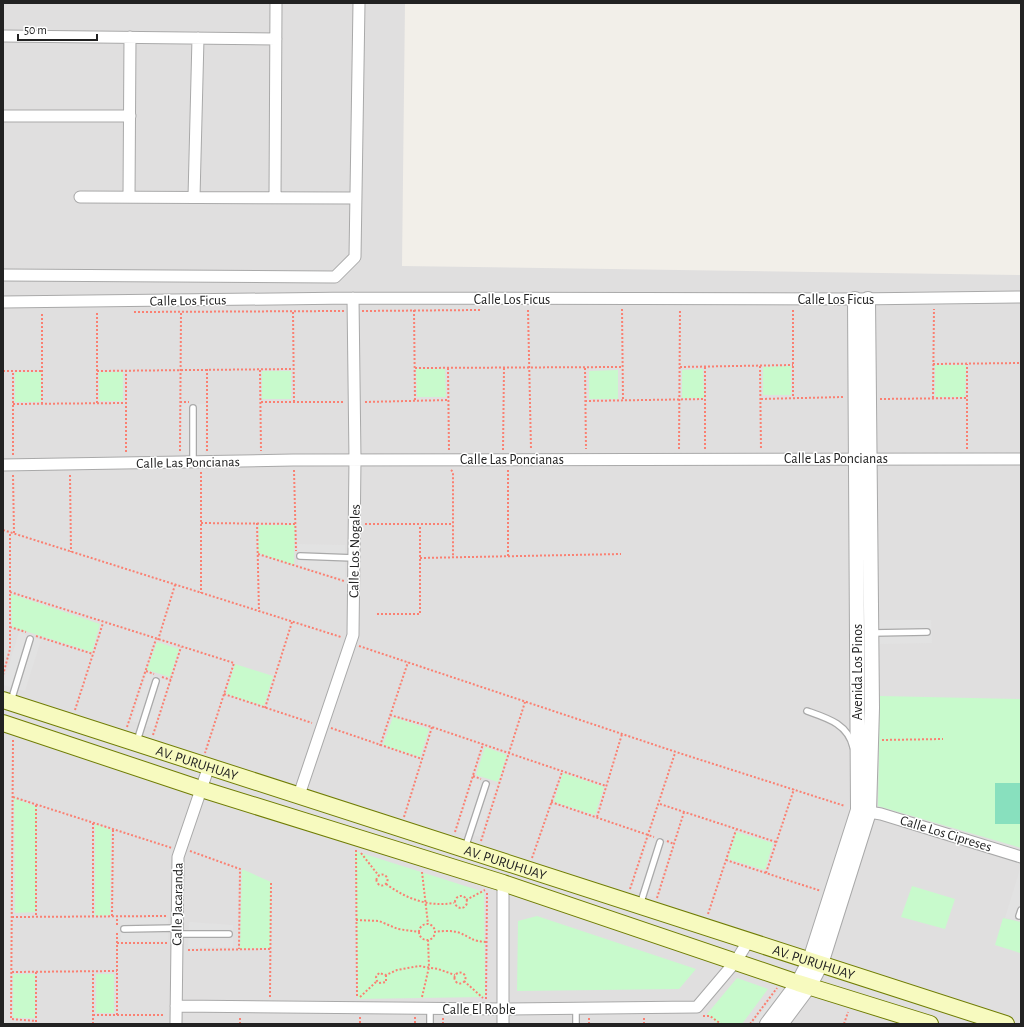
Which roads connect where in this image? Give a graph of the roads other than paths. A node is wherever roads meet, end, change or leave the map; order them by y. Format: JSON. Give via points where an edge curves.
{"nodes":[{"id":1,"x":276,"y":3,"type":"edge"},
{"id":2,"x":359,"y":3,"type":"edge"},
{"id":3,"x":3,"y":36,"type":"edge"},
{"id":4,"x":130,"y":37,"type":"junction"},
{"id":5,"x":198,"y":38,"type":"junction"},
{"id":6,"x":276,"y":39,"type":"junction"},
{"id":7,"x":3,"y":116,"type":"edge"},
{"id":8,"x":130,"y":116,"type":"junction"},
{"id":9,"x":80,"y":197,"type":"dead end"},
{"id":10,"x":129,"y":197,"type":"junction"},
{"id":11,"x":194,"y":197,"type":"junction"},
{"id":12,"x":275,"y":197,"type":"junction"},
{"id":13,"x":356,"y":198,"type":"junction"},
{"id":14,"x":3,"y":275,"type":"edge"},
{"id":15,"x":1021,"y":297,"type":"edge"},
{"id":16,"x":353,"y":298,"type":"junction"},
{"id":17,"x":862,"y":299,"type":"junction"},
{"id":18,"x":3,"y":302,"type":"edge"},
{"id":19,"x":193,"y":408,"type":"dead end"},
{"id":20,"x":856,"y":458,"type":"junction"},
{"id":21,"x":870,"y":458,"type":"junction"},
{"id":22,"x":1021,"y":459,"type":"edge"},
{"id":23,"x":355,"y":460,"type":"junction"},
{"id":24,"x":193,"y":462,"type":"junction"},
{"id":25,"x":3,"y":465,"type":"edge"},
{"id":26,"x":297,"y":556,"type":"road end"},
{"id":27,"x":354,"y":558,"type":"junction"},
{"id":28,"x":927,"y":632,"type":"dead end"},
{"id":29,"x":872,"y":633,"type":"junction"},
{"id":30,"x":30,"y":640,"type":"dead end"},
{"id":31,"x":156,"y":681,"type":"dead end"},
{"id":32,"x":5,"y":700,"type":"edge"},
{"id":33,"x":807,"y":711,"type":"dead end"},
{"id":34,"x":8,"y":730,"type":"edge"},
{"id":35,"x":137,"y":742,"type":"junction"},
{"id":36,"x":207,"y":759,"type":"junction"},
{"id":37,"x":858,"y":769,"type":"junction"},
{"id":38,"x":486,"y":784,"type":"dead end"},
{"id":39,"x":201,"y":790,"type":"junction"},
{"id":40,"x":299,"y":795,"type":"junction"},
{"id":41,"x":864,"y":811,"type":"junction"},
{"id":42,"x":661,"y":841,"type":"road end"},
{"id":43,"x":465,"y":848,"type":"junction"},
{"id":44,"x":1021,"y":857,"type":"edge"},
{"id":45,"x":504,"y":883,"type":"junction"},
{"id":46,"x":640,"y":905,"type":"junction"},
{"id":47,"x":124,"y":929,"type":"dead end"},
{"id":48,"x":177,"y":931,"type":"junction"},
{"id":49,"x":229,"y":934,"type":"dead end"},
{"id":50,"x":749,"y":940,"type":"junction"},
{"id":51,"x":736,"y":961,"type":"junction"},
{"id":52,"x":816,"y":962,"type":"junction"},
{"id":53,"x":798,"y":982,"type":"junction"},
{"id":54,"x":430,"y":1008,"type":"junction"},
{"id":55,"x":576,"y":1008,"type":"junction"},
{"id":56,"x":503,"y":1009,"type":"junction"},
{"id":57,"x":173,"y":1010,"type":"junction"},
{"id":58,"x":176,"y":1024,"type":"edge"},
{"id":59,"x":430,"y":1024,"type":"edge"},
{"id":60,"x":503,"y":1024,"type":"edge"},
{"id":61,"x":576,"y":1024,"type":"edge"},
{"id":62,"x":768,"y":1024,"type":"edge"},
{"id":63,"x":781,"y":1024,"type":"edge"},
{"id":64,"x":930,"y":1024,"type":"edge"},
{"id":65,"x":1006,"y":1024,"type":"edge"}],
"edges":[{"from":1,"to":6,"type":"street"},
{"from":2,"to":13,"type":"street"},
{"from":3,"to":4,"type":"street"},
{"from":4,"to":5,"type":"street"},
{"from":4,"to":8,"type":"street"},
{"from":5,"to":6,"type":"street"},
{"from":5,"to":11,"type":"street"},
{"from":6,"to":12,"type":"street"},
{"from":7,"to":8,"type":"street"},
{"from":8,"to":10,"type":"street"},
{"from":9,"to":10,"type":"street"},
{"from":10,"to":11,"type":"street"},
{"from":11,"to":12,"type":"street"},
{"from":12,"to":13,"type":"street"},
{"from":13,"to":14,"type":"street","via":[[355,257],[335,277]]},
{"from":15,"to":17,"type":"street","name":"Calle Los Ficus"},
{"from":16,"to":17,"type":"street","name":"Calle Los Ficus"},
{"from":16,"to":18,"type":"street","name":"Calle Los Ficus"},
{"from":16,"to":23,"type":"street","name":"Calle Los Nogales"},
{"from":17,"to":20,"type":"street","name":"Avenida Los Pinos","via":[[856,397]]},
{"from":17,"to":21,"type":"street","name":"Avenida Los Pinos","via":[[870,399]]},
{"from":19,"to":24,"type":"lane"},
{"from":20,"to":21,"type":"street","name":"Calle Las Poncianas"},
{"from":20,"to":23,"type":"street","name":"Calle Las Poncianas"},
{"from":20,"to":37,"type":"street","name":"Avenida Los Pinos"},
{"from":21,"to":22,"type":"street","name":"Calle Las Poncianas"},
{"from":21,"to":29,"type":"street","name":"Avenida Los Pinos"},
{"from":23,"to":24,"type":"street","name":"Calle Las Poncianas"},
{"from":23,"to":27,"type":"street","name":"Calle Los Nogales"},
{"from":24,"to":25,"type":"street","name":"Calle Las Poncianas"},
{"from":26,"to":27,"type":"lane"},
{"from":27,"to":40,"type":"street","name":"Calle Los Nogales","via":[[353,635],[347,640]]},
{"from":28,"to":29,"type":"lane"},
{"from":29,"to":41,"type":"street","name":"Avenida Los Pinos","via":[[872,708]]},
{"from":30,"to":32,"type":"lane"},
{"from":31,"to":35,"type":"lane"},
{"from":32,"to":35,"type":"main road","name":"AV. PURUHUAY"},
{"from":33,"to":37,"type":"lane","via":[[824,716],[845,730],[852,742]]},
{"from":34,"to":39,"type":"main road","name":"AV. PURUHUAY"},
{"from":35,"to":36,"type":"main road","name":"AV. PURUHUAY"},
{"from":36,"to":39,"type":"street","name":"Calle Jacaranda"},
{"from":36,"to":40,"type":"main road","name":"AV. PURUHUAY"},
{"from":37,"to":41,"type":"street","name":"Avenida Los Pinos"},
{"from":38,"to":43,"type":"lane"},
{"from":39,"to":45,"type":"main road","name":"AV. PURUHUAY"},
{"from":39,"to":48,"type":"street","name":"Calle Jacaranda","via":[[178,857]]},
{"from":40,"to":43,"type":"main road","name":"AV. PURUHUAY"},
{"from":41,"to":44,"type":"street","name":"Calle Los Cipreses"},
{"from":41,"to":52,"type":"street","name":"Avenida Los Pinos"},
{"from":42,"to":46,"type":"lane"},
{"from":43,"to":46,"type":"main road","name":"AV. PURUHUAY"},
{"from":45,"to":51,"type":"main road","name":"AV. PURUHUAY"},
{"from":45,"to":56,"type":"street"},
{"from":46,"to":50,"type":"main road","name":"AV. PURUHUAY"},
{"from":47,"to":48,"type":"lane"},
{"from":48,"to":49,"type":"lane"},
{"from":48,"to":57,"type":"street","name":"Calle Jacaranda"},
{"from":50,"to":51,"type":"street","name":"Calle El Roble"},
{"from":50,"to":52,"type":"main road","name":"AV. PURUHUAY"},
{"from":51,"to":53,"type":"main road","name":"AV. PURUHUAY"},
{"from":51,"to":55,"type":"street","name":"Calle El Roble","via":[[697,1007]]},
{"from":52,"to":53,"type":"street","name":"Avenida Los Pinos"},
{"from":52,"to":65,"type":"main road","name":"AV. PURUHUAY"},
{"from":53,"to":62,"type":"street","name":"Avenida Los Pinos"},
{"from":53,"to":63,"type":"street","name":"Avenida Los Pinos"},
{"from":53,"to":64,"type":"main road","name":"AV. PURUHUAY"},
{"from":54,"to":56,"type":"street","name":"Calle El Roble"},
{"from":54,"to":57,"type":"street","name":"Calle El Roble","via":[[270,1007]]},
{"from":54,"to":59,"type":"lane"},
{"from":55,"to":56,"type":"street","name":"Calle El Roble"},
{"from":55,"to":61,"type":"lane"},
{"from":56,"to":60,"type":"street"},
{"from":57,"to":58,"type":"street","name":"Calle Jacaranda"}]}
